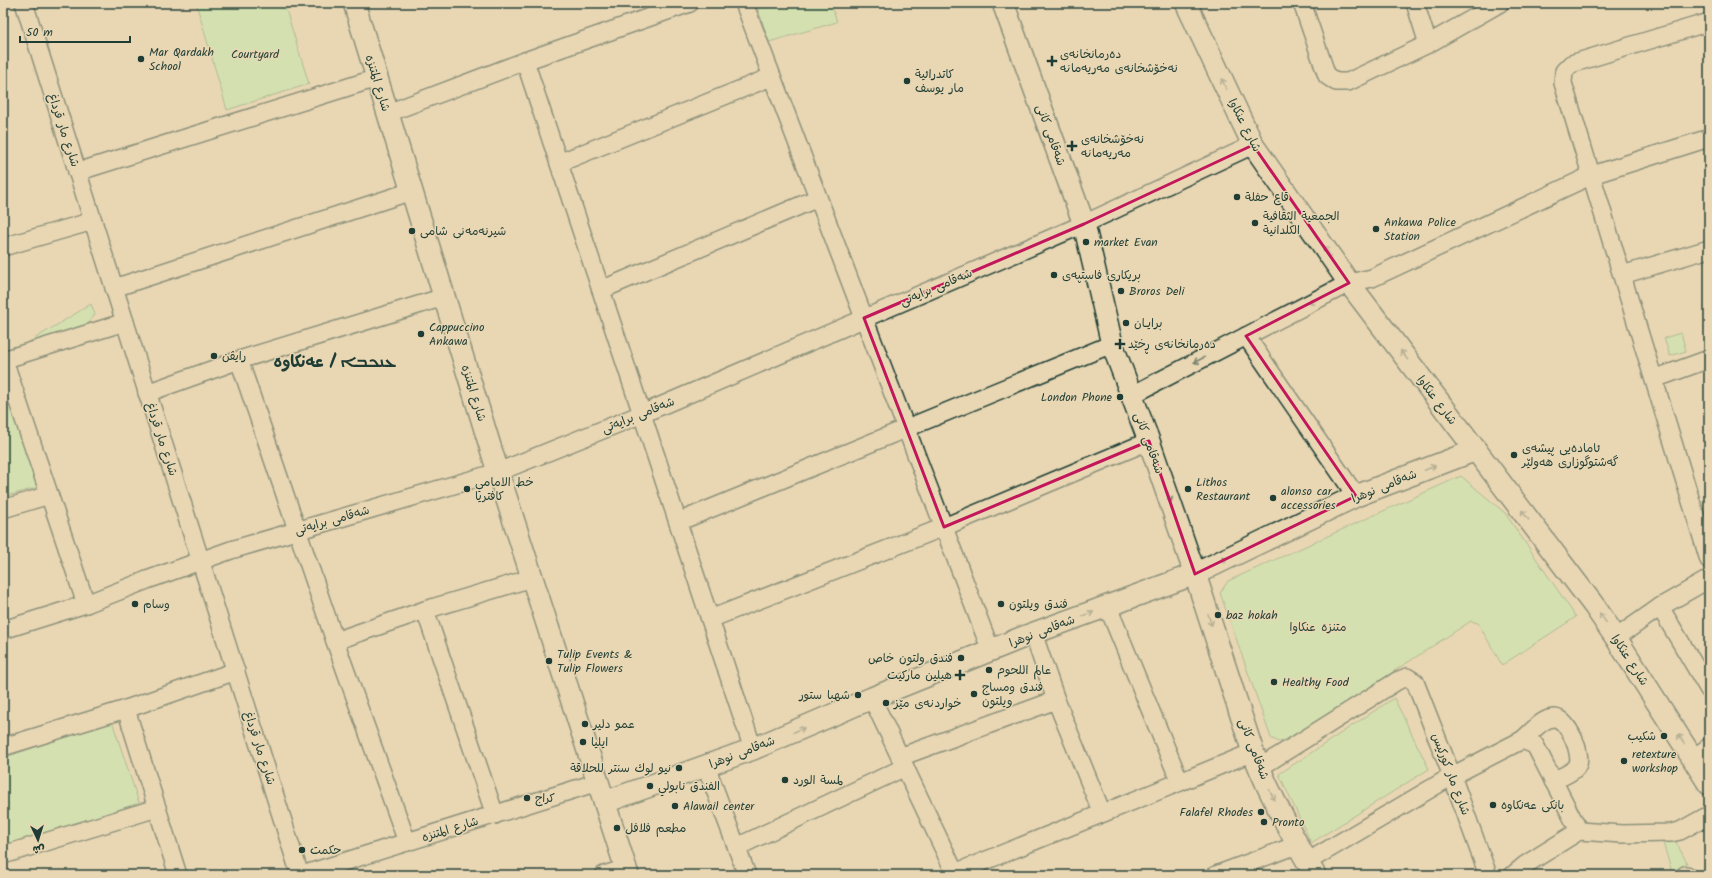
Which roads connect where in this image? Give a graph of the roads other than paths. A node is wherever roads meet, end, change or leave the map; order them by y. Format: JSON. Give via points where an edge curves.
{"nodes":[{"id":1,"x":24,"y":3,"type":"edge"},
{"id":2,"x":354,"y":3,"type":"edge"},
{"id":3,"x":690,"y":3,"type":"edge"},
{"id":4,"x":744,"y":3,"type":"edge"},
{"id":5,"x":1003,"y":3,"type":"edge"},
{"id":6,"x":1186,"y":3,"type":"edge"},
{"id":7,"x":1302,"y":3,"type":"edge"},
{"id":8,"x":1415,"y":3,"type":"edge"},
{"id":9,"x":1500,"y":3,"type":"edge"},
{"id":10,"x":1709,"y":22,"type":"edge"},
{"id":11,"x":1428,"y":44,"type":"junction"},
{"id":12,"x":526,"y":61,"type":"junction"},
{"id":13,"x":771,"y":77,"type":"junction"},
{"id":14,"x":377,"y":78,"type":"junction"},
{"id":15,"x":388,"y":113,"type":"junction"},
{"id":16,"x":1709,"y":138,"type":"edge"},
{"id":17,"x":1253,"y":145,"type":"junction"},
{"id":18,"x":559,"y":163,"type":"junction"},
{"id":19,"x":78,"y":172,"type":"junction"},
{"id":20,"x":1592,"y":175,"type":"junction"},
{"id":21,"x":412,"y":191,"type":"junction"},
{"id":22,"x":818,"y":198,"type":"junction"},
{"id":23,"x":93,"y":221,"type":"junction"},
{"id":24,"x":1084,"y":224,"type":"junction"},
{"id":25,"x":3,"y":247,"type":"edge"},
{"id":26,"x":1709,"y":249,"type":"edge"},
{"id":27,"x":1622,"y":275,"type":"junction"},
{"id":28,"x":1349,"y":283,"type":"junction"},
{"id":29,"x":114,"y":288,"type":"junction"},
{"id":30,"x":601,"y":290,"type":"junction"},
{"id":31,"x":444,"y":297,"type":"junction"},
{"id":32,"x":864,"y":318,"type":"junction"},
{"id":33,"x":125,"y":322,"type":"junction"},
{"id":34,"x":1246,"y":336,"type":"junction"},
{"id":35,"x":1112,"y":344,"type":"junction"},
{"id":36,"x":1709,"y":359,"type":"edge"},
{"id":37,"x":4,"y":360,"type":"edge"},
{"id":38,"x":239,"y":360,"type":"junction"},
{"id":39,"x":1654,"y":379,"type":"junction"},
{"id":40,"x":148,"y":393,"type":"junction"},
{"id":41,"x":1132,"y":395,"type":"junction"},
{"id":42,"x":642,"y":414,"type":"junction"},
{"id":43,"x":907,"y":428,"type":"junction"},
{"id":44,"x":1149,"y":441,"type":"junction"},
{"id":45,"x":1476,"y":450,"type":"junction"},
{"id":46,"x":498,"y":472,"type":"junction"},
{"id":47,"x":49,"y":495,"type":"junction"},
{"id":48,"x":1356,"y":496,"type":"junction"},
{"id":49,"x":3,"y":509,"type":"edge"},
{"id":50,"x":678,"y":522,"type":"junction"},
{"id":51,"x":944,"y":527,"type":"junction"},
{"id":52,"x":298,"y":530,"type":"junction"},
{"id":53,"x":1709,"y":560,"type":"edge"},
{"id":54,"x":201,"y":561,"type":"junction"},
{"id":55,"x":1195,"y":574,"type":"junction"},
{"id":56,"x":532,"y":578,"type":"junction"},
{"id":57,"x":1709,"y":579,"type":"edge"},
{"id":58,"x":86,"y":604,"type":"junction"},
{"id":59,"x":1108,"y":607,"type":"junction"},
{"id":60,"x":1660,"y":607,"type":"junction"},
{"id":61,"x":424,"y":610,"type":"junction"},
{"id":62,"x":710,"y":620,"type":"junction"},
{"id":63,"x":3,"y":630,"type":"edge"},
{"id":64,"x":1033,"y":634,"type":"junction"},
{"id":65,"x":1616,"y":638,"type":"junction"},
{"id":66,"x":335,"y":641,"type":"junction"},
{"id":67,"x":991,"y":651,"type":"junction"},
{"id":68,"x":236,"y":671,"type":"junction"},
{"id":69,"x":1709,"y":690,"type":"edge"},
{"id":70,"x":872,"y":698,"type":"junction"},
{"id":71,"x":1056,"y":700,"type":"junction"},
{"id":72,"x":126,"y":709,"type":"junction"},
{"id":73,"x":1522,"y":740,"type":"junction"},
{"id":74,"x":3,"y":747,"type":"edge"},
{"id":75,"x":753,"y":749,"type":"junction"},
{"id":76,"x":1701,"y":753,"type":"edge"},
{"id":77,"x":1256,"y":760,"type":"junction"},
{"id":78,"x":903,"y":762,"type":"junction"},
{"id":79,"x":706,"y":766,"type":"junction"},
{"id":80,"x":1452,"y":776,"type":"junction"},
{"id":81,"x":1553,"y":780,"type":"junction"},
{"id":82,"x":598,"y":782,"type":"junction"},
{"id":83,"x":1180,"y":782,"type":"junction"},
{"id":84,"x":1709,"y":784,"type":"edge"},
{"id":85,"x":605,"y":802,"type":"junction"},
{"id":86,"x":157,"y":808,"type":"junction"},
{"id":87,"x":1102,"y":813,"type":"junction"},
{"id":88,"x":495,"y":815,"type":"junction"},
{"id":89,"x":1709,"y":815,"type":"edge"},
{"id":90,"x":1579,"y":831,"type":"junction"},
{"id":91,"x":407,"y":842,"type":"junction"},
{"id":92,"x":1297,"y":845,"type":"junction"},
{"id":93,"x":737,"y":847,"type":"junction"},
{"id":94,"x":3,"y":855,"type":"edge"},
{"id":95,"x":1311,"y":869,"type":"edge"},
{"id":96,"x":627,"y":871,"type":"edge"},
{"id":97,"x":956,"y":874,"type":"edge"},
{"id":98,"x":178,"y":875,"type":"edge"},
{"id":99,"x":301,"y":875,"type":"edge"},
{"id":100,"x":604,"y":875,"type":"edge"},
{"id":101,"x":747,"y":875,"type":"edge"},
{"id":102,"x":1216,"y":875,"type":"edge"},
{"id":103,"x":1488,"y":875,"type":"edge"},
{"id":104,"x":1513,"y":875,"type":"edge"}],
"edges":[{"from":1,"to":19,"type":"street","name":"شارع مار قرداغ"},
{"from":2,"to":14,"type":"street","name":"شارع المتنزه"},
{"from":3,"to":12,"type":"street"},
{"from":4,"to":13,"type":"street"},
{"from":5,"to":24,"type":"street","name":"شەقامی کانی"},
{"from":17,"to":6,"type":"street","name":"شارع عنكاوا","one_way":true},
{"from":7,"to":11,"type":"street","via":[[1327,76],[1336,82],[1348,82]]},
{"from":8,"to":11,"type":"street"},
{"from":9,"to":11,"type":"street"},
{"from":10,"to":20,"type":"street","via":[[1571,64],[1564,71],[1563,83]]},
{"from":12,"to":15,"type":"street"},
{"from":12,"to":18,"type":"street"},
{"from":13,"to":18,"type":"street"},
{"from":13,"to":22,"type":"street"},
{"from":14,"to":15,"type":"street","name":"شارع المتنزه"},
{"from":14,"to":19,"type":"street"},
{"from":15,"to":21,"type":"street","name":"شارع المتنزه"},
{"from":16,"to":20,"type":"street"},
{"from":17,"to":24,"type":"street","name":"شەقامی برایەتی"},
{"from":28,"to":17,"type":"street","name":"شارع عنكاوا","one_way":true},
{"from":18,"to":30,"type":"street"},
{"from":19,"to":23,"type":"street","name":"شارع مار قرداغ"},
{"from":20,"to":27,"type":"street"},
{"from":20,"to":28,"type":"street","via":[[1372,278]]},
{"from":21,"to":29,"type":"street"},
{"from":21,"to":31,"type":"street","name":"شارع المتنزه"},
{"from":22,"to":30,"type":"street"},
{"from":22,"to":32,"type":"street"},
{"from":23,"to":25,"type":"street"},
{"from":23,"to":29,"type":"street","name":"شارع مار قرداغ"},
{"from":24,"to":32,"type":"street","name":"شەقامی برایەتی"},
{"from":24,"to":35,"type":"street","name":"شەقامی کانی"},
{"from":26,"to":27,"type":"street"},
{"from":27,"to":39,"type":"street"},
{"from":28,"to":34,"type":"street","one_way":true},
{"from":45,"to":28,"type":"street","name":"شارع عنكاوا","one_way":true},
{"from":29,"to":33,"type":"street","name":"شارع مار قرداغ"},
{"from":30,"to":42,"type":"street"},
{"from":31,"to":38,"type":"street"},
{"from":31,"to":46,"type":"street","name":"شارع المتنزه"},
{"from":32,"to":42,"type":"street","name":"شەقامی برایەتی"},
{"from":32,"to":43,"type":"street"},
{"from":33,"to":37,"type":"street"},
{"from":33,"to":40,"type":"street","name":"شارع مار قرداغ"},
{"from":34,"to":41,"type":"street","one_way":true},
{"from":34,"to":48,"type":"street"},
{"from":35,"to":41,"type":"street","name":"شەقامی کانی"},
{"from":35,"to":43,"type":"street"},
{"from":36,"to":39,"type":"street"},
{"from":37,"to":47,"type":"street"},
{"from":38,"to":40,"type":"street"},
{"from":38,"to":52,"type":"street"},
{"from":39,"to":53,"type":"street"},
{"from":40,"to":54,"type":"street","name":"شارع مار قرداغ"},
{"from":41,"to":44,"type":"street","name":"شەقامی کانی"},
{"from":42,"to":46,"type":"street","name":"شەقامی برایەتی"},
{"from":42,"to":50,"type":"street"},
{"from":43,"to":50,"type":"street"},
{"from":43,"to":51,"type":"street"},
{"from":44,"to":51,"type":"street"},
{"from":44,"to":55,"type":"street","name":"شەقامی کانی","one_way":true},
{"from":48,"to":45,"type":"street","name":"شەقامی نوهرا","one_way":true},
{"from":65,"to":45,"type":"street","name":"شارع عنكاوا","one_way":true},
{"from":46,"to":52,"type":"street","name":"شەقامی برایەتی"},
{"from":46,"to":56,"type":"street","name":"شارع المتنزه"},
{"from":47,"to":49,"type":"street"},
{"from":47,"to":58,"type":"street"},
{"from":55,"to":48,"type":"street","name":"شەقامی نوهرا","one_way":true},
{"from":50,"to":62,"type":"street"},
{"from":51,"to":62,"type":"street"},
{"from":51,"to":67,"type":"street"},
{"from":52,"to":54,"type":"street","name":"شەقامی برایەتی"},
{"from":52,"to":66,"type":"street"},
{"from":54,"to":58,"type":"street","name":"شەقامی برایەتی"},
{"from":54,"to":68,"type":"street","name":"شارع مار قرداغ"},
{"from":55,"to":59,"type":"street","name":"شەقامی نوهرا"},
{"from":55,"to":77,"type":"street","name":"شەقامی کانی","one_way":true},
{"from":56,"to":61,"type":"street"},
{"from":56,"to":82,"type":"street","name":"شارع المتنزه"},
{"from":57,"to":60,"type":"street"},
{"from":58,"to":63,"type":"street","name":"شەقامی برایەتی"},
{"from":64,"to":59,"type":"street","name":"شەقامی نوهرا","one_way":true},
{"from":59,"to":83,"type":"street"},
{"from":60,"to":65,"type":"street"},
{"from":60,"to":69,"type":"street"},
{"from":61,"to":66,"type":"street"},
{"from":61,"to":88,"type":"street"},
{"from":62,"to":75,"type":"street"},
{"from":64,"to":67,"type":"street","name":"شەقامی نوهرا"},
{"from":64,"to":71,"type":"street"},
{"from":76,"to":65,"type":"street","name":"شارع عنكاوا","one_way":true},
{"from":66,"to":91,"type":"street"},
{"from":67,"to":70,"type":"street","name":"شەقامی نوهرا"},
{"from":68,"to":72,"type":"street"},
{"from":68,"to":99,"type":"street","name":"شارع مار قرداغ"},
{"from":75,"to":70,"type":"street","name":"شەقامی نوهرا","one_way":true},
{"from":70,"to":78,"type":"street"},
{"from":71,"to":78,"type":"street"},
{"from":71,"to":87,"type":"street"},
{"from":72,"to":74,"type":"street"},
{"from":72,"to":86,"type":"street"},
{"from":73,"to":80,"type":"street"},
{"from":73,"to":81,"type":"street","via":[[1535,745]]},
{"from":73,"to":81,"type":"street","via":[[1547,719],[1555,718],[1567,727],[1580,761],[1576,768]]},
{"from":75,"to":79,"type":"street","name":"شەقامی نوهرا"},
{"from":76,"to":84,"type":"street","name":"شارع عنكاوا"},
{"from":77,"to":80,"type":"street","name":"شارع مار كوركيس","via":[[1406,677],[1415,682]]},
{"from":77,"to":83,"type":"street"},
{"from":77,"to":92,"type":"street","name":"شەقامی کانی","one_way":true},
{"from":78,"to":93,"type":"street"},
{"from":78,"to":97,"type":"street"},
{"from":79,"to":85,"type":"street","name":"شەقامی نوهرا"},
{"from":79,"to":93,"type":"street"},
{"from":80,"to":95,"type":"street"},
{"from":80,"to":103,"type":"street","name":"شارع مار كوركيس"},
{"from":81,"to":90,"type":"street"},
{"from":82,"to":85,"type":"street","name":"شارع المتنزه"},
{"from":82,"to":88,"type":"street","name":"شارع المتنزه"},
{"from":83,"to":87,"type":"street"},
{"from":85,"to":96,"type":"street","name":"شارع المتنزه"},
{"from":86,"to":94,"type":"street"},
{"from":86,"to":98,"type":"street"},
{"from":87,"to":97,"type":"street"},
{"from":88,"to":91,"type":"street","name":"شارع المتنزه"},
{"from":89,"to":90,"type":"street","via":[[1680,831],[1671,833],[1622,834]]},
{"from":90,"to":104,"type":"street"},
{"from":91,"to":99,"type":"street","name":"شارع المتنزه"},
{"from":92,"to":95,"type":"street","name":"شەقامی کانی"},
{"from":92,"to":102,"type":"street"},
{"from":93,"to":101,"type":"street"},
{"from":96,"to":100,"type":"street"}]}
